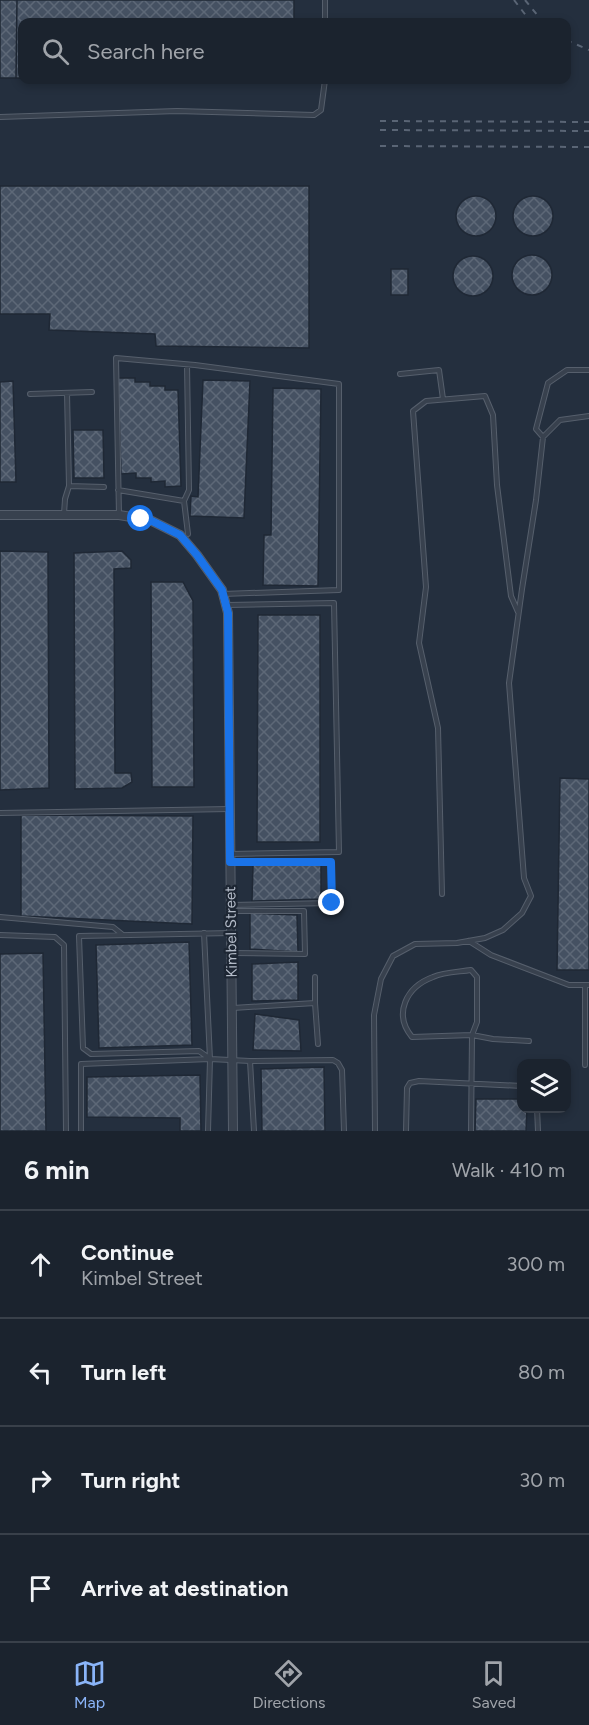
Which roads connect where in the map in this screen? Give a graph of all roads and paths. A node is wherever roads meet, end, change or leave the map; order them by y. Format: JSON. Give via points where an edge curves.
{"nodes":[{"id":1,"x":325,"y":0,"type":"edge"},
{"id":2,"x":325,"y":18,"type":"edge"},
{"id":3,"x":324,"y":84,"type":"edge"},
{"id":4,"x":0,"y":117,"type":"edge"},
{"id":5,"x":187,"y":365,"type":"junction"},
{"id":6,"x":589,"y":370,"type":"edge"},
{"id":7,"x":400,"y":374,"type":"dead end"},
{"id":8,"x":92,"y":392,"type":"dead end"},
{"id":9,"x":67,"y":393,"type":"junction"},
{"id":10,"x":30,"y":394,"type":"dead end"},
{"id":11,"x":443,"y":399,"type":"junction"},
{"id":12,"x":589,"y":416,"type":"edge"},
{"id":13,"x":543,"y":437,"type":"junction"},
{"id":14,"x":69,"y":486,"type":"junction"},
{"id":15,"x":104,"y":487,"type":"dead end"},
{"id":16,"x":118,"y":490,"type":"junction"},
{"id":17,"x":184,"y":501,"type":"junction"},
{"id":18,"x":0,"y":515,"type":"edge"},
{"id":19,"x":64,"y":515,"type":"junction"},
{"id":20,"x":118,"y":515,"type":"junction"},
{"id":21,"x":188,"y":534,"type":"dead end"},
{"id":22,"x":223,"y":594,"type":"junction"},
{"id":23,"x":226,"y":605,"type":"junction"},
{"id":24,"x":519,"y":613,"type":"junction"},
{"id":25,"x":230,"y":809,"type":"junction"},
{"id":26,"x":0,"y":813,"type":"edge"},
{"id":27,"x":230,"y":858,"type":"junction"},
{"id":28,"x":442,"y":894,"type":"dead end"},
{"id":29,"x":231,"y":908,"type":"junction"},
{"id":30,"x":0,"y":917,"type":"edge"},
{"id":31,"x":204,"y":933,"type":"junction"},
{"id":32,"x":231,"y":933,"type":"junction"},
{"id":33,"x":0,"y":935,"type":"edge"},
{"id":34,"x":124,"y":935,"type":"junction"},
{"id":35,"x":468,"y":941,"type":"junction"},
{"id":36,"x":231,"y":953,"type":"junction"},
{"id":37,"x":315,"y":977,"type":"dead end"},
{"id":38,"x":587,"y":985,"type":"edge"},
{"id":39,"x":315,"y":1003,"type":"junction"},
{"id":40,"x":232,"y":1008,"type":"junction"},
{"id":41,"x":472,"y":1035,"type":"junction"},
{"id":42,"x":529,"y":1041,"type":"dead end"},
{"id":43,"x":318,"y":1044,"type":"dead end"},
{"id":44,"x":210,"y":1059,"type":"junction"},
{"id":45,"x":233,"y":1060,"type":"junction"},
{"id":46,"x":250,"y":1061,"type":"junction"},
{"id":47,"x":585,"y":1065,"type":"dead end"},
{"id":48,"x":472,"y":1084,"type":"junction"},
{"id":49,"x":517,"y":1086,"type":"edge"},
{"id":50,"x":537,"y":1113,"type":"edge"},
{"id":51,"x":66,"y":1131,"type":"edge"},
{"id":52,"x":81,"y":1131,"type":"edge"},
{"id":53,"x":208,"y":1131,"type":"edge"},
{"id":54,"x":233,"y":1131,"type":"edge"},
{"id":55,"x":254,"y":1131,"type":"edge"},
{"id":56,"x":344,"y":1131,"type":"edge"},
{"id":57,"x":375,"y":1131,"type":"edge"},
{"id":58,"x":406,"y":1131,"type":"edge"},
{"id":59,"x":471,"y":1131,"type":"edge"},
{"id":60,"x":538,"y":1131,"type":"edge"}],
"edges":[{"from":1,"to":2,"type":"lane"},
{"from":3,"to":4,"type":"lane","via":[[321,110],[314,115],[177,111]]},
{"from":5,"to":16,"type":"lane","via":[[116,358]]},
{"from":5,"to":17,"type":"lane","via":[[189,489]]},
{"from":5,"to":22,"type":"lane","via":[[339,384],[339,590]]},
{"from":6,"to":13,"type":"lane","via":[[567,370],[548,383],[536,429]]},
{"from":7,"to":11,"type":"lane","via":[[439,370]]},
{"from":8,"to":9,"type":"lane"},
{"from":9,"to":10,"type":"lane"},
{"from":9,"to":14,"type":"lane"},
{"from":11,"to":24,"type":"lane","via":[[485,396],[493,415],[509,585]]},
{"from":11,"to":28,"type":"lane","via":[[426,401],[413,411],[426,587],[419,643],[438,728]]},
{"from":12,"to":13,"type":"lane","via":[[560,420]]},
{"from":13,"to":24,"type":"lane"},
{"from":14,"to":15,"type":"lane"},
{"from":14,"to":19,"type":"lane"},
{"from":16,"to":17,"type":"lane"},
{"from":16,"to":20,"type":"lane"},
{"from":17,"to":21,"type":"lane"},
{"from":18,"to":19,"type":"street","name":"Kimbel Street"},
{"from":19,"to":20,"type":"street","name":"Kimbel Street"},
{"from":20,"to":22,"type":"street","name":"Kimbel Street","via":[[150,520],[180,535]]},
{"from":22,"to":23,"type":"street","name":"Kimbel Street"},
{"from":23,"to":25,"type":"street","name":"Kimbel Street"},
{"from":23,"to":27,"type":"lane","via":[[334,603],[339,852]]},
{"from":24,"to":35,"type":"lane","via":[[509,683],[524,878],[531,896],[522,913],[503,930]]},
{"from":25,"to":26,"type":"lane"},
{"from":25,"to":27,"type":"street","name":"Kimbel Street"},
{"from":27,"to":29,"type":"street","name":"Kimbel Street"},
{"from":27,"to":29,"type":"lane","via":[[331,862],[332,903]]},
{"from":29,"to":32,"type":"street","name":"Kimbel Street"},
{"from":29,"to":36,"type":"lane","via":[[304,911],[305,954]]},
{"from":30,"to":34,"type":"lane","via":[[113,927]]},
{"from":31,"to":32,"type":"lane"},
{"from":31,"to":34,"type":"lane"},
{"from":31,"to":44,"type":"lane"},
{"from":32,"to":36,"type":"street","name":"Kimbel Street"},
{"from":33,"to":51,"type":"lane","via":[[55,937],[63,945]]},
{"from":34,"to":44,"type":"lane","via":[[80,936],[83,1048],[91,1054],[199,1051]]},
{"from":35,"to":38,"type":"lane","via":[[491,955],[569,985]]},
{"from":35,"to":57,"type":"lane","via":[[415,944],[393,956],[381,979],[375,1015]]},
{"from":36,"to":40,"type":"street","name":"Kimbel Street"},
{"from":37,"to":39,"type":"lane"},
{"from":38,"to":47,"type":"lane"},
{"from":39,"to":40,"type":"lane"},
{"from":39,"to":43,"type":"lane"},
{"from":40,"to":45,"type":"street","name":"Kimbel Street"},
{"from":41,"to":41,"type":"lane","via":[[478,1001],[477,977],[471,970],[432,977],[418,985],[402,1007],[402,1020],[412,1037]]},
{"from":41,"to":42,"type":"lane"},
{"from":41,"to":48,"type":"lane"},
{"from":44,"to":45,"type":"lane"},
{"from":44,"to":52,"type":"lane","via":[[81,1064]]},
{"from":44,"to":53,"type":"lane"},
{"from":45,"to":46,"type":"lane"},
{"from":45,"to":54,"type":"street","name":"Kimbel Street"},
{"from":46,"to":55,"type":"lane"},
{"from":46,"to":56,"type":"lane","via":[[338,1063],[342,1070]]},
{"from":48,"to":49,"type":"lane"},
{"from":48,"to":58,"type":"lane","via":[[410,1083]]},
{"from":48,"to":59,"type":"lane"},
{"from":50,"to":60,"type":"lane"}]}
